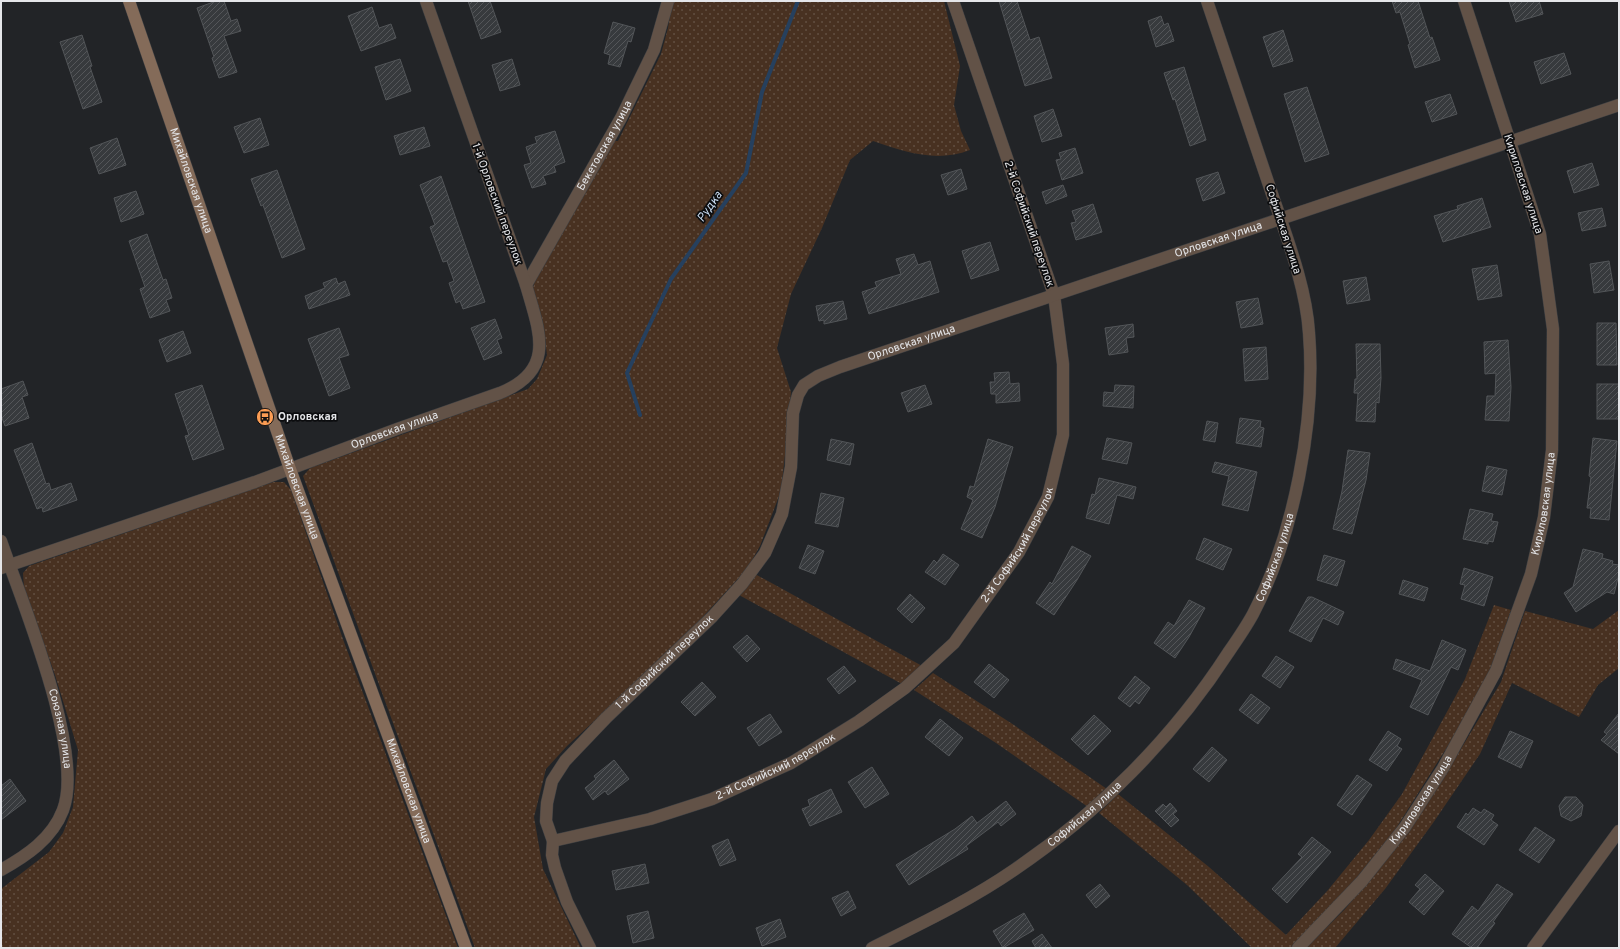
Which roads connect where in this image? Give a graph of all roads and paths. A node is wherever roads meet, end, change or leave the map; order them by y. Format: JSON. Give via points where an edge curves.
{"nodes":[{"id":1,"x":128,"y":1,"type":"edge"},
{"id":2,"x":426,"y":1,"type":"edge"},
{"id":3,"x":668,"y":1,"type":"edge"},
{"id":4,"x":954,"y":1,"type":"edge"},
{"id":5,"x":1207,"y":1,"type":"edge"},
{"id":6,"x":1464,"y":1,"type":"edge"},
{"id":7,"x":1619,"y":105,"type":"edge"},
{"id":8,"x":1510,"y":142,"type":"junction"},
{"id":9,"x":1281,"y":219,"type":"junction"},
{"id":10,"x":526,"y":285,"type":"junction"},
{"id":11,"x":1054,"y":295,"type":"junction"},
{"id":12,"x":818,"y":376,"type":"joint"},
{"id":13,"x":500,"y":393,"type":"joint"},
{"id":14,"x":290,"y":469,"type":"junction"},
{"id":15,"x":1,"y":541,"type":"edge"},
{"id":16,"x":4,"y":568,"type":"edge"},
{"id":17,"x":1619,"y":832,"type":"edge"},
{"id":18,"x":553,"y":841,"type":"junction"},
{"id":19,"x":1,"y":870,"type":"edge"},
{"id":20,"x":466,"y":948,"type":"edge"},
{"id":21,"x":590,"y":948,"type":"edge"},
{"id":22,"x":872,"y":948,"type":"edge"},
{"id":23,"x":1298,"y":948,"type":"edge"},
{"id":24,"x":1532,"y":948,"type":"edge"}],
"edges":[{"from":1,"to":14,"type":"street","name":"Михайловская улица"},
{"from":2,"to":10,"type":"street","name":"1-й Орловский переулок"},
{"from":3,"to":10,"type":"street","name":"Бекетовская улица","via":[[654,50],[621,118]]},
{"from":4,"to":11,"type":"street","name":"2-й Софийский переулок"},
{"from":5,"to":9,"type":"street","name":"Софийская улица"},
{"from":6,"to":8,"type":"street","name":"Кириловская улица"},
{"from":7,"to":8,"type":"street","name":"Орловская улица"},
{"from":8,"to":9,"type":"street","name":"Орловская улица"},
{"from":8,"to":23,"type":"street","name":"Кириловская улица","via":[[1540,234],[1553,329],[1552,450],[1544,517],[1531,574],[1496,671],[1443,768],[1405,827],[1362,881]]},
{"from":9,"to":11,"type":"street","name":"Орловская улица"},
{"from":9,"to":22,"type":"street","name":"Софийская улица","via":[[1298,274],[1309,330],[1308,414],[1295,497],[1282,544],[1253,615],[1213,676],[1167,735],[1073,826],[1014,870],[948,910]]},
{"from":10,"to":13,"type":"street","name":"1-й Орловский переулок","via":[[539,331],[540,346],[533,371],[514,388]]},
{"from":11,"to":12,"type":"street","name":"Орловская улица"},
{"from":11,"to":18,"type":"street","name":"2-й Софийский переулок","via":[[1063,364],[1063,435],[1048,497],[1019,552],[954,643],[899,692],[859,721],[791,763],[712,799],[650,819]]},
{"from":12,"to":18,"type":"street","name":"1-й Софийский переулок","via":[[804,385],[798,395],[793,413],[791,467],[782,514],[765,553],[742,584],[712,617],[606,718],[565,761],[552,781],[547,803],[546,821]]},
{"from":13,"to":14,"type":"street","name":"Орловская улица"},
{"from":14,"to":16,"type":"street","name":"Орловская улица"},
{"from":14,"to":20,"type":"street","name":"Михайловская улица"},
{"from":15,"to":16,"type":"street","name":"Союзная улица"},
{"from":16,"to":19,"type":"street","name":"Союзная улица","via":[[58,714],[66,753],[69,787],[63,810],[51,833],[35,848]]},
{"from":17,"to":24,"type":"street"},
{"from":18,"to":21,"type":"street","name":"1-й Софийский переулок","via":[[552,855],[555,868]]}]}
